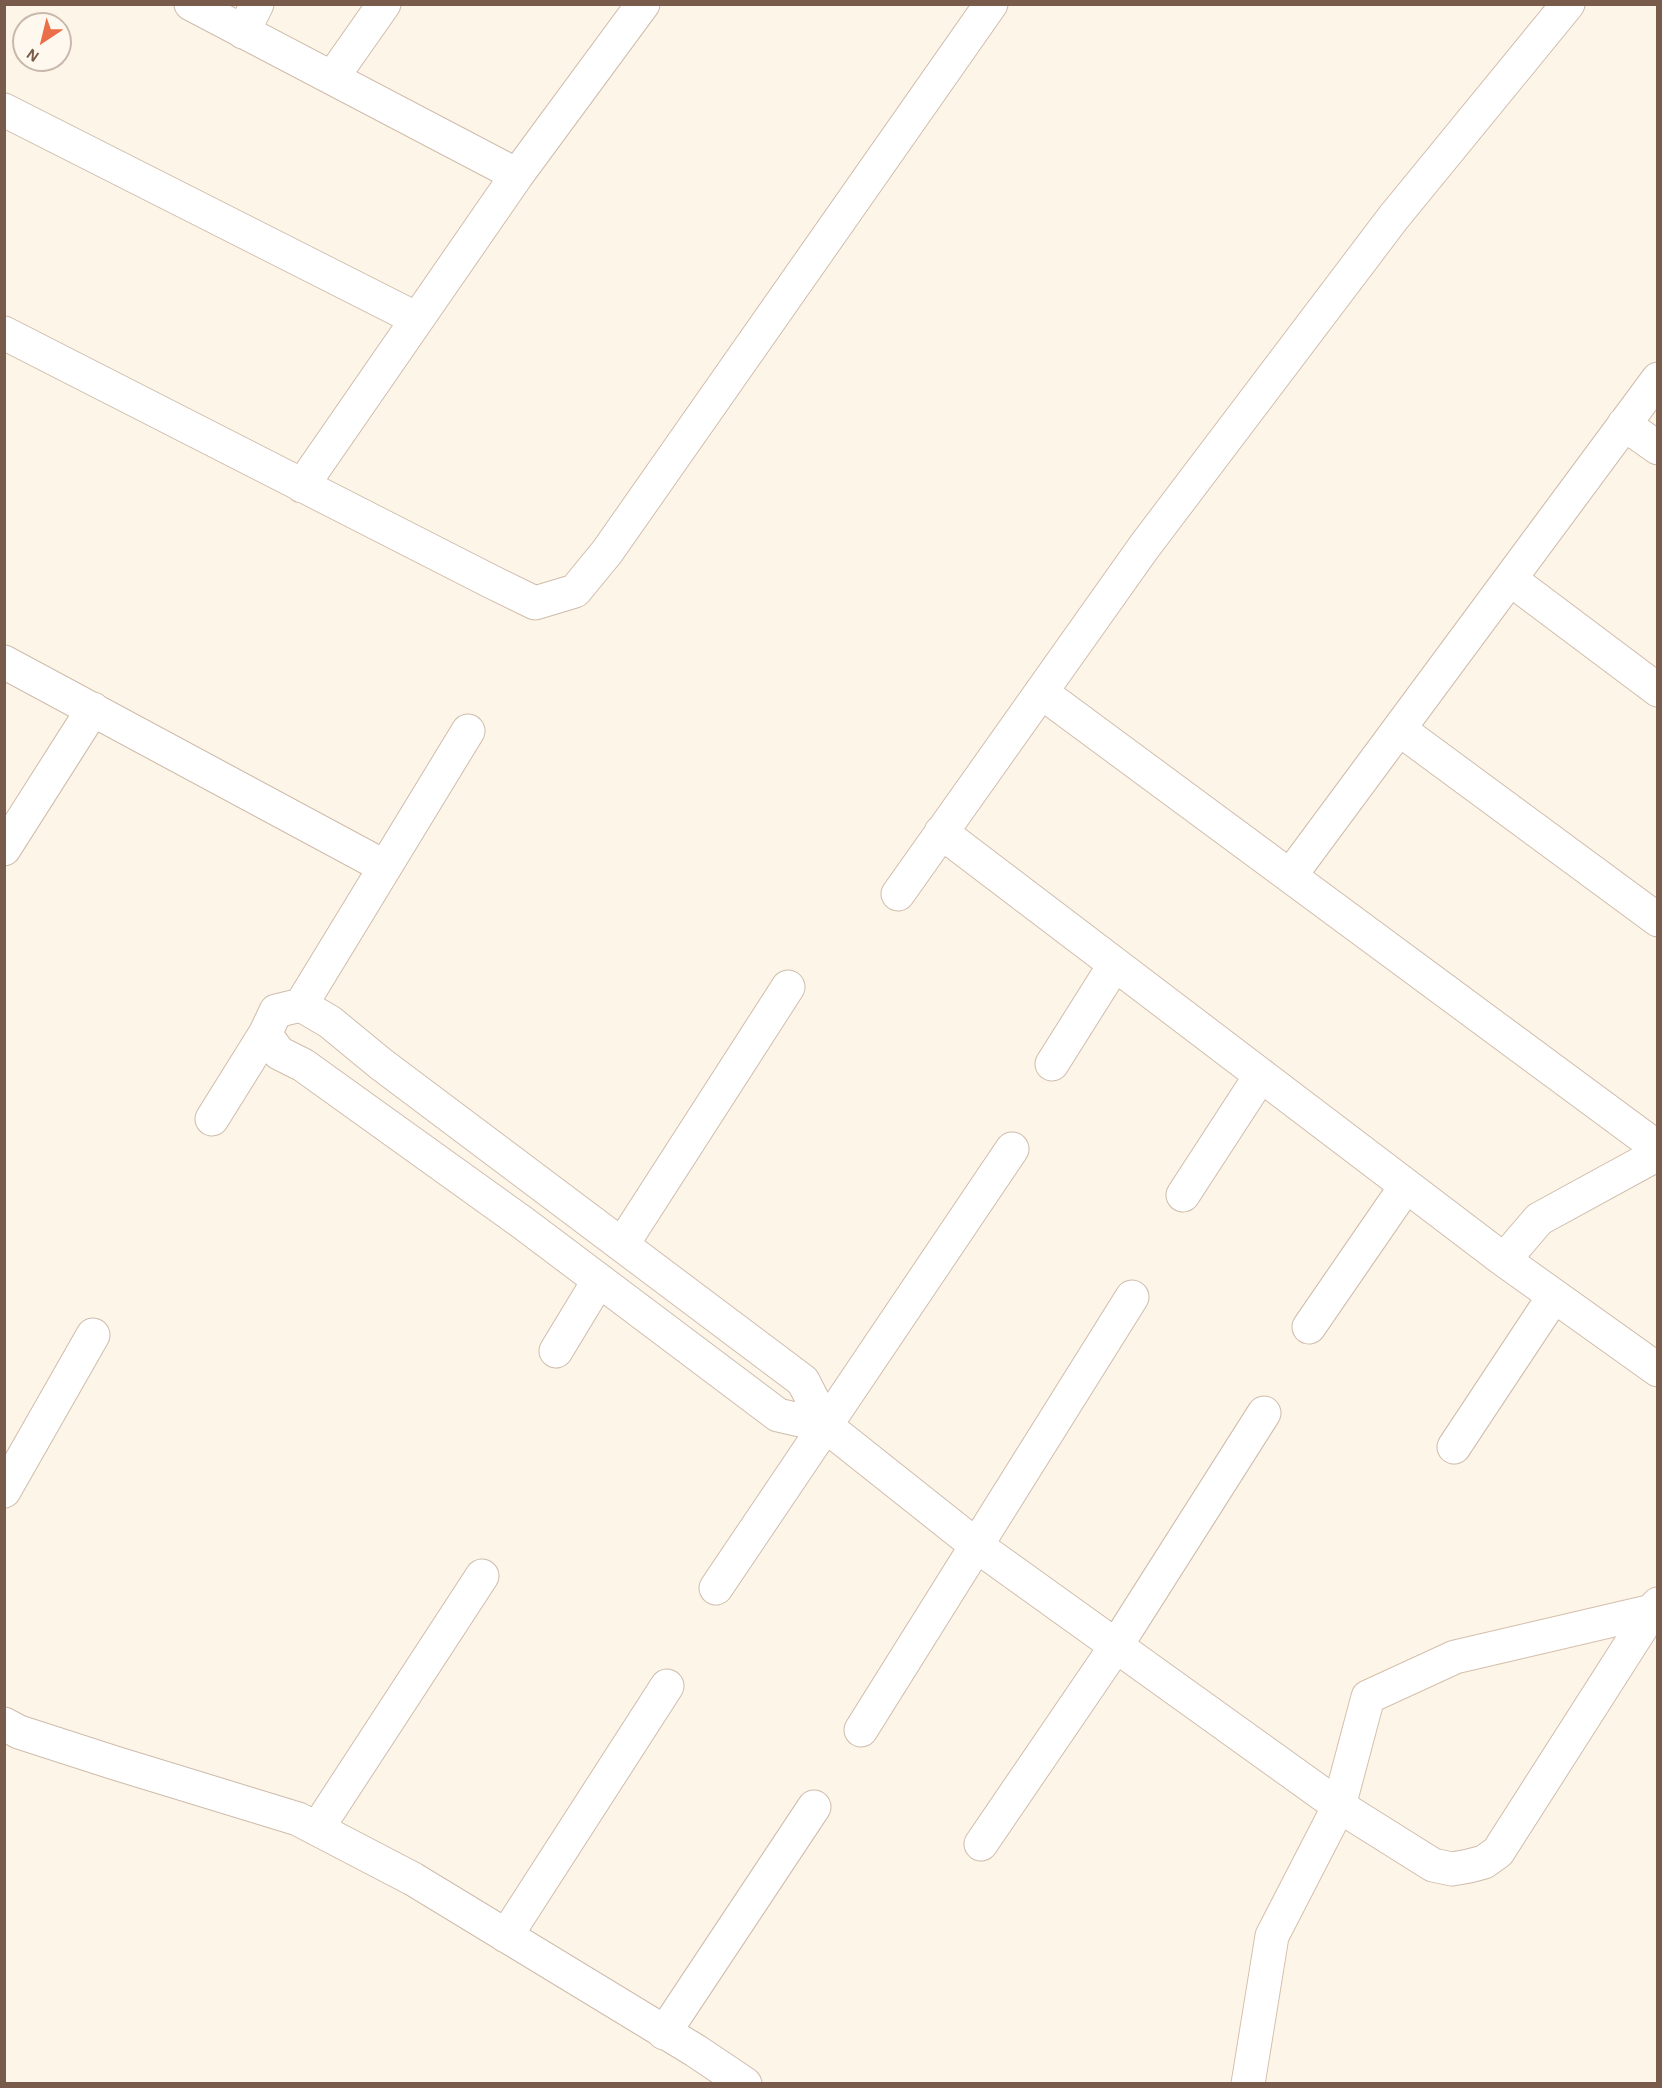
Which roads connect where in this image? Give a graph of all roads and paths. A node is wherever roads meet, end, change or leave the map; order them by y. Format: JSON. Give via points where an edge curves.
{"nodes":[{"id":1,"x":191,"y":4,"type":"edge"},
{"id":2,"x":384,"y":4,"type":"edge"},
{"id":3,"x":643,"y":4,"type":"edge"},
{"id":4,"x":991,"y":4,"type":"edge"},
{"id":5,"x":1568,"y":4,"type":"edge"},
{"id":6,"x":250,"y":18,"type":"edge"},
{"id":7,"x":332,"y":78,"type":"junction"},
{"id":8,"x":4,"y":110,"type":"edge"},
{"id":9,"x":517,"y":175,"type":"junction"},
{"id":10,"x":417,"y":319,"type":"junction"},
{"id":11,"x":4,"y":333,"type":"edge"},
{"id":12,"x":1658,"y":379,"type":"edge"},
{"id":13,"x":1624,"y":424,"type":"junction"},
{"id":14,"x":1658,"y":448,"type":"edge"},
{"id":15,"x":302,"y":486,"type":"junction"},
{"id":16,"x":1510,"y":579,"type":"junction"},
{"id":17,"x":4,"y":662,"type":"edge"},
{"id":18,"x":1658,"y":690,"type":"edge"},
{"id":19,"x":1041,"y":692,"type":"junction"},
{"id":20,"x":93,"y":709,"type":"junction"},
{"id":21,"x":1399,"y":729,"type":"junction"},
{"id":22,"x":468,"y":731,"type":"dead end"},
{"id":23,"x":942,"y":832,"type":"junction"},
{"id":24,"x":4,"y":849,"type":"edge"},
{"id":25,"x":386,"y":867,"type":"junction"},
{"id":26,"x":1290,"y":876,"type":"junction"},
{"id":27,"x":898,"y":894,"type":"dead end"},
{"id":28,"x":1658,"y":920,"type":"edge"},
{"id":29,"x":1115,"y":964,"type":"junction"},
{"id":30,"x":788,"y":987,"type":"dead end"},
{"id":31,"x":301,"y":1005,"type":"junction"},
{"id":32,"x":265,"y":1034,"type":"junction"},
{"id":33,"x":1052,"y":1064,"type":"dead end"},
{"id":34,"x":1261,"y":1075,"type":"junction"},
{"id":35,"x":212,"y":1119,"type":"dead end"},
{"id":36,"x":1658,"y":1148,"type":"edge"},
{"id":37,"x":1012,"y":1149,"type":"dead end"},
{"id":38,"x":1658,"y":1154,"type":"edge"},
{"id":39,"x":1406,"y":1185,"type":"junction"},
{"id":40,"x":1183,"y":1195,"type":"dead end"},
{"id":41,"x":622,"y":1245,"type":"junction"},
{"id":42,"x":1504,"y":1260,"type":"junction"},
{"id":43,"x":599,"y":1280,"type":"junction"},
{"id":44,"x":1554,"y":1296,"type":"junction"},
{"id":45,"x":1132,"y":1297,"type":"dead end"},
{"id":46,"x":1309,"y":1327,"type":"dead end"},
{"id":47,"x":93,"y":1335,"type":"dead end"},
{"id":48,"x":556,"y":1351,"type":"dead end"},
{"id":49,"x":1658,"y":1370,"type":"edge"},
{"id":50,"x":1264,"y":1413,"type":"dead end"},
{"id":51,"x":826,"y":1426,"type":"junction"},
{"id":52,"x":1454,"y":1447,"type":"dead end"},
{"id":53,"x":4,"y":1491,"type":"edge"},
{"id":54,"x":977,"y":1546,"type":"junction"},
{"id":55,"x":483,"y":1576,"type":"dead end"},
{"id":56,"x":716,"y":1588,"type":"dead end"},
{"id":57,"x":1654,"y":1607,"type":"edge"},
{"id":58,"x":1116,"y":1646,"type":"junction"},
{"id":59,"x":667,"y":1686,"type":"dead end"},
{"id":60,"x":4,"y":1724,"type":"edge"},
{"id":61,"x":861,"y":1730,"type":"dead end"},
{"id":62,"x":1339,"y":1806,"type":"junction"},
{"id":63,"x":814,"y":1808,"type":"dead end"},
{"id":64,"x":317,"y":1829,"type":"junction"},
{"id":65,"x":981,"y":1844,"type":"dead end"},
{"id":66,"x":506,"y":1936,"type":"junction"},
{"id":67,"x":664,"y":2033,"type":"junction"},
{"id":68,"x":745,"y":2084,"type":"edge"},
{"id":69,"x":1248,"y":2084,"type":"edge"}],
"edges":[{"from":1,"to":6,"type":"street"},
{"from":2,"to":7,"type":"street"},
{"from":3,"to":9,"type":"street"},
{"from":4,"to":15,"type":"street","via":[[607,552],[575,591],[536,603]]},
{"from":5,"to":19,"type":"street","via":[[1393,218],[1144,547]]},
{"from":6,"to":7,"type":"street"},
{"from":7,"to":9,"type":"street"},
{"from":8,"to":10,"type":"street"},
{"from":9,"to":10,"type":"street"},
{"from":10,"to":15,"type":"street"},
{"from":11,"to":15,"type":"street"},
{"from":12,"to":13,"type":"street"},
{"from":13,"to":14,"type":"street"},
{"from":13,"to":16,"type":"street"},
{"from":16,"to":18,"type":"street"},
{"from":16,"to":21,"type":"street"},
{"from":17,"to":20,"type":"street"},
{"from":19,"to":23,"type":"street"},
{"from":19,"to":26,"type":"street"},
{"from":20,"to":24,"type":"street"},
{"from":20,"to":25,"type":"street"},
{"from":21,"to":26,"type":"street"},
{"from":21,"to":28,"type":"street"},
{"from":22,"to":25,"type":"street"},
{"from":23,"to":27,"type":"street"},
{"from":23,"to":29,"type":"street"},
{"from":25,"to":31,"type":"street"},
{"from":26,"to":36,"type":"street"},
{"from":29,"to":33,"type":"street"},
{"from":29,"to":34,"type":"street"},
{"from":30,"to":41,"type":"street"},
{"from":31,"to":32,"type":"street","via":[[276,1011]]},
{"from":31,"to":41,"type":"street","via":[[330,1022]]},
{"from":32,"to":35,"type":"street"},
{"from":32,"to":43,"type":"street","via":[[279,1053],[303,1065]]},
{"from":34,"to":39,"type":"street"},
{"from":34,"to":40,"type":"street"},
{"from":37,"to":51,"type":"street"},
{"from":38,"to":42,"type":"street","via":[[1539,1220]]},
{"from":39,"to":42,"type":"street"},
{"from":39,"to":46,"type":"street"},
{"from":41,"to":51,"type":"street","via":[[803,1382]]},
{"from":42,"to":44,"type":"street"},
{"from":43,"to":48,"type":"street"},
{"from":43,"to":51,"type":"street","via":[[778,1415]]},
{"from":44,"to":49,"type":"street"},
{"from":44,"to":52,"type":"street"},
{"from":45,"to":54,"type":"street"},
{"from":47,"to":53,"type":"street"},
{"from":50,"to":58,"type":"street"},
{"from":51,"to":54,"type":"street"},
{"from":51,"to":56,"type":"street"},
{"from":54,"to":58,"type":"street"},
{"from":54,"to":61,"type":"street"},
{"from":55,"to":64,"type":"street"},
{"from":57,"to":62,"type":"street","via":[[1455,1657],[1368,1697]]},
{"from":57,"to":62,"type":"street","via":[[1498,1852],[1484,1862],[1452,1869],[1433,1865]]},
{"from":58,"to":62,"type":"street"},
{"from":58,"to":65,"type":"street"},
{"from":59,"to":66,"type":"street"},
{"from":60,"to":64,"type":"street","via":[[298,1819]]},
{"from":62,"to":69,"type":"street","via":[[1272,1936]]},
{"from":63,"to":67,"type":"street"},
{"from":64,"to":66,"type":"street","via":[[413,1879]]},
{"from":66,"to":67,"type":"street"},
{"from":67,"to":68,"type":"street"}]}
